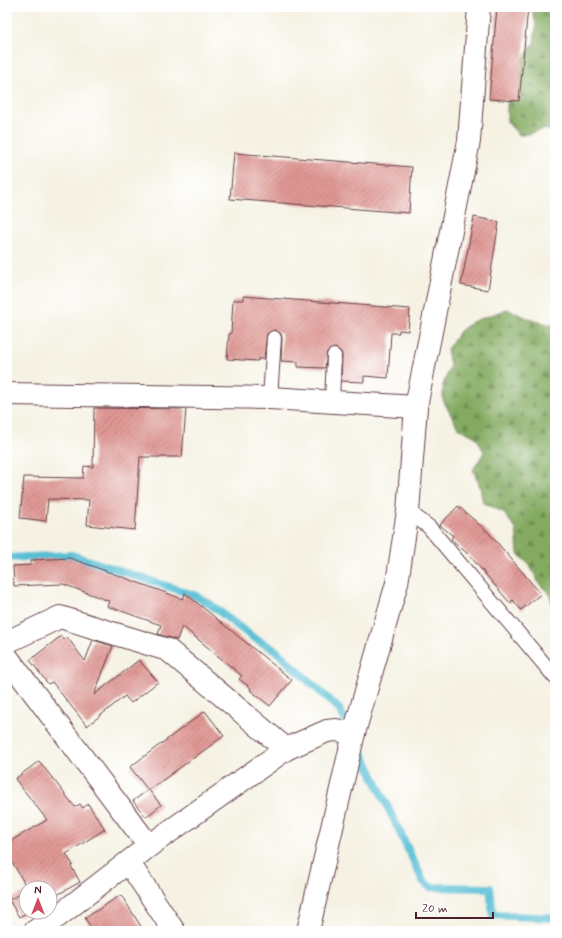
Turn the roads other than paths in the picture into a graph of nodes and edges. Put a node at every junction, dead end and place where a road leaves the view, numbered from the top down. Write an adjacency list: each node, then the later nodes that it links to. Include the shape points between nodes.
1 (479, 7): 7 (street, via 469,141)
2 (274, 338): 5 (lane)
3 (334, 356): 6 (lane)
4 (7, 394): 5 (street)
5 (270, 398): 6 (street)
6 (332, 401): 7 (street)
7 (416, 407): 8 (street)
8 (408, 511): 11 (lane, via 429,527); 12 (street, via 397,583)
9 (7, 642): 13 (street, via 60,617 168,650)
10 (7, 657): 14 (street)
11 (555, 677)
12 (354, 733): 13 (street, via 326,731); 18 (street)
13 (286, 749): 14 (street)
14 (150, 846): 15 (street)
15 (129, 863): 16 (street); 17 (street)
16 (35, 931)
17 (174, 931)
18 (308, 931)

